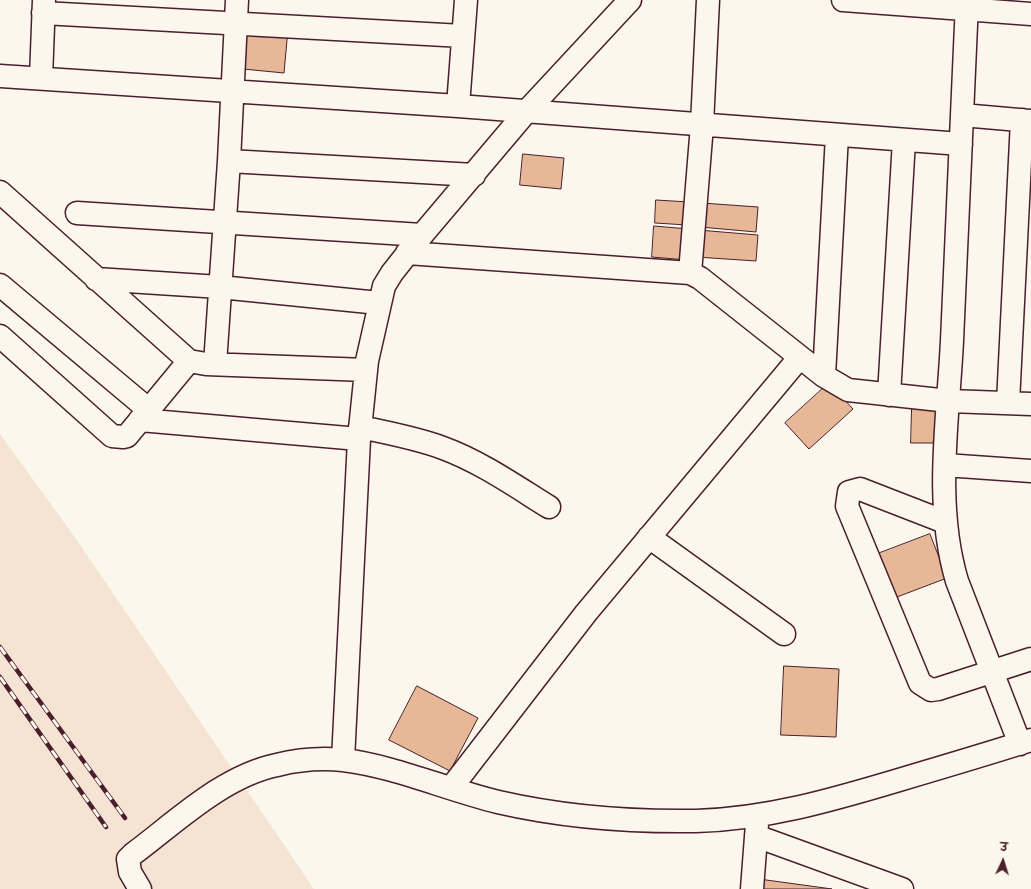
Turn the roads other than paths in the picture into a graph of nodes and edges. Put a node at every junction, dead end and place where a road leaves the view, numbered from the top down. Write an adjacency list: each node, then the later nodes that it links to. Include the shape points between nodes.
1 (237, 0): 9 (street)
2 (466, 0): 10 (street)
3 (630, 0): 15 (street)
4 (708, 0): 18 (street)
5 (843, 0): 6 (street)
6 (967, 5): 8 (street); 16 (street)
7 (44, 6): 9 (street); 12 (street)
8 (1031, 14)
9 (235, 22): 10 (street); 13 (street)
10 (463, 36): 14 (street)
11 (0, 76): 12 (street)
12 (41, 78): 13 (street)
13 (233, 92): 14 (street); 22 (street)
14 (458, 106): 15 (street)
15 (526, 112): 18 (street); 23 (street)
16 (962, 115): 17 (street); 21 (street)
17 (1026, 121): 42 (street)
18 (702, 125): 19 (street); 29 (street)
19 (837, 135): 20 (street); 39 (street)
20 (904, 140): 21 (street); 40 (street)
21 (961, 144): 41 (street)
22 (229, 161): 23 (street); 26 (street)
23 (474, 175): 27 (street)
24 (2, 198): 30 (street)
25 (77, 213): 26 (street)
26 (225, 221): 27 (street); 32 (street)
27 (422, 235): 28 (street)
28 (407, 253): 29 (street); 33 (street, via 388,280)
29 (690, 274): 35 (street, via 700,278)
30 (96, 278): 32 (street); 36 (street)
31 (0, 285): 44 (street)
32 (220, 287): 33 (street); 37 (street)
33 (379, 302): 38 (street)
34 (0, 336): 44 (street, via 112,436 128,436)
35 (800, 357): 39 (street); 50 (street)
36 (189, 361): 37 (street); 44 (street)
37 (215, 364): 38 (street)
38 (366, 370): 45 (street)
39 (824, 376): 40 (street, via 848,390)
40 (889, 395): 41 (street)
41 (949, 401): 42 (street); 46 (street)
42 (1008, 403): 43 (street)
43 (1031, 404)
44 (145, 415): 45 (street)
45 (360, 433): 48 (street, via 398,435 444,448 493,472); 55 (street)
46 (945, 465): 47 (street); 49 (street)
47 (1031, 471)
48 (549, 507)
49 (945, 522): 53 (street, via 950,555 958,581); 53 (street, via 860,489 849,492 847,497 847,506 920,683 930,690 938,689)
50 (649, 537): 51 (street); 56 (street, via 586,613)
51 (784, 634)
52 (1031, 659): 53 (street)
53 (992, 672): 54 (street)
54 (1026, 742): 57 (street, via 818,804)
55 (343, 760): 56 (street); 58 (street, via 276,765 223,786 128,859 130,872)
56 (451, 788): 57 (street, via 497,802 575,816)
57 (757, 826): 59 (street); 60 (street)
58 (140, 889)
59 (752, 889)
60 (902, 889)

